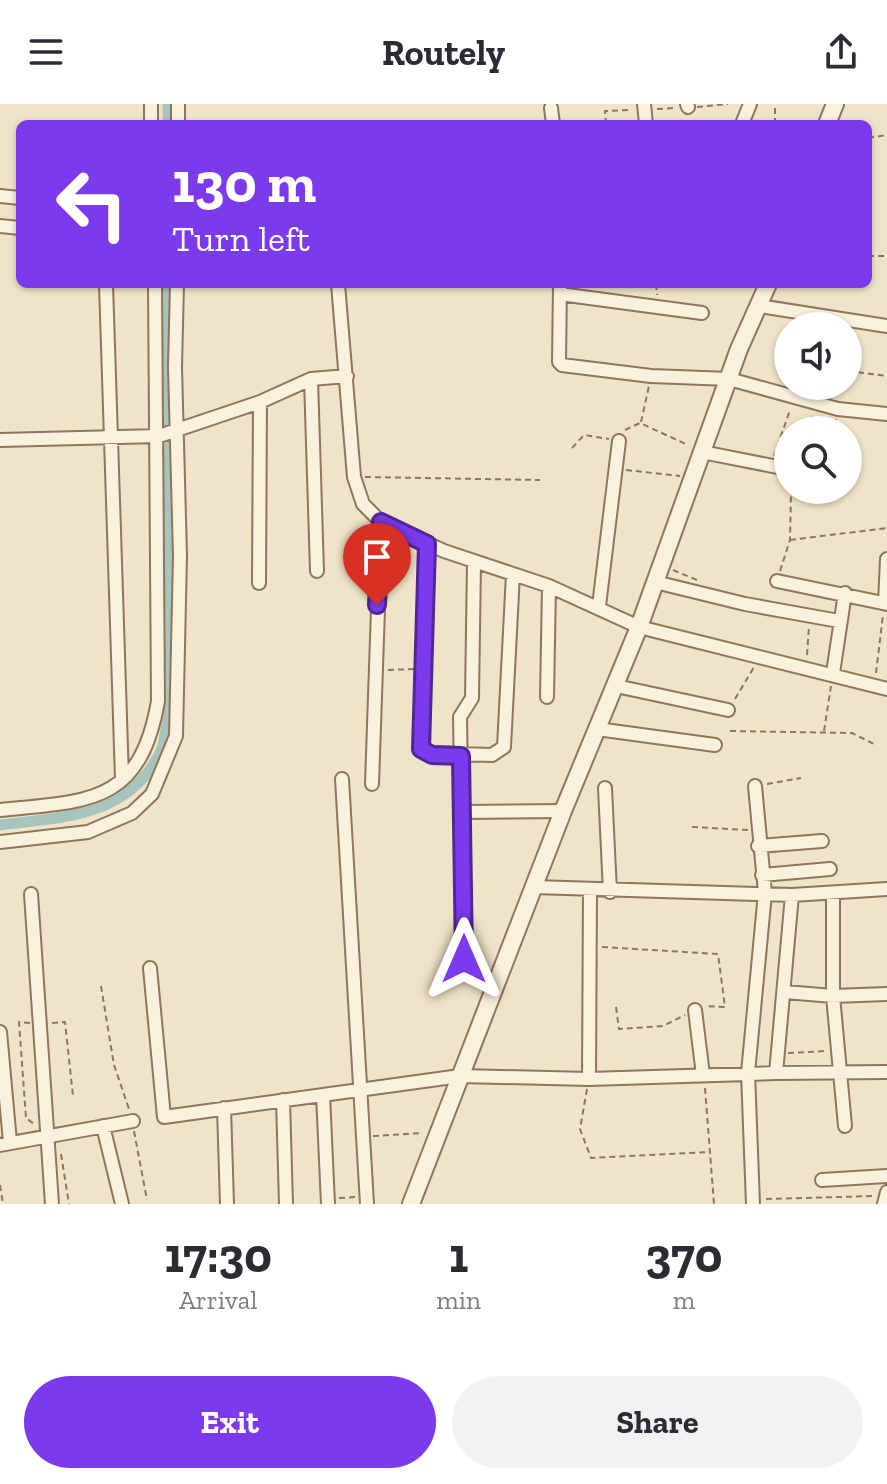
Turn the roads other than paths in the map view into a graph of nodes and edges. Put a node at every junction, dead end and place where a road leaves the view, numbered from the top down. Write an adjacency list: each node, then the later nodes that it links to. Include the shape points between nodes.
1 (551, 108): 2 (street)
2 (552, 120)
3 (106, 288): 19 (street)
4 (155, 288): 18 (street)
5 (177, 288): 17 (street)
6 (338, 288): 12 (street)
7 (766, 288): 9 (street)
8 (560, 289): 10 (street); 14 (street, via 562,365)
9 (759, 306): 11 (street); 14 (street)
10 (702, 313)
11 (887, 326)
12 (347, 376): 13 (street); 24 (street, via 354,477 363,504)
13 (311, 379): 15 (street); 29 (street)
14 (729, 379): 16 (street, via 816,403); 22 (street)
15 (260, 402): 17 (street); 33 (street)
16 (887, 414)
17 (176, 428): 18 (street); 57 (street, via 179,720 165,766 152,794 112,824 88,832)
18 (159, 436): 19 (street); 48 (street, via 158,701 145,753)
19 (110, 439): 20 (street); 48 (street)
20 (0, 440)
21 (619, 441): 37 (street)
22 (702, 452): 23 (street); 32 (street)
23 (774, 466)
24 (381, 522): 25 (street); 50 (street)
25 (427, 544): 27 (street); 47 (street, via 421,752)
26 (887, 559): 28 (street)
27 (474, 562): 30 (street); 47 (street, via 472,698 460,714)
28 (887, 568): 36 (street)
29 (317, 571)
30 (513, 574): 34 (street); 47 (street, via 505,743 492,755)
31 (777, 581): 35 (street)
32 (655, 582): 38 (street); 39 (street)
33 (259, 583)
34 (549, 586): 37 (street); 43 (street)
35 (845, 593): 36 (street); 38 (street)
36 (886, 603)
37 (599, 606): 39 (street)
38 (839, 621): 40 (street)
39 (639, 627): 40 (street); 41 (street)
40 (833, 673): 42 (street)
41 (616, 686): 44 (street); 45 (street)
42 (881, 687)
43 (547, 697)
44 (728, 710)
45 (597, 729): 46 (street); 54 (street)
46 (715, 745)
47 (461, 756): 55 (street)
48 (122, 779): 53 (street, via 86,800)
49 (342, 779): 83 (street)
50 (372, 784)
51 (755, 786): 58 (street)
52 (605, 788): 64 (street)
53 (0, 810)
54 (563, 811): 55 (street); 61 (street)
55 (464, 812): 69 (street)
56 (822, 841): 58 (street)
57 (0, 842)
58 (758, 846): 60 (street)
59 (830, 869): 60 (street)
60 (762, 875): 65 (street)
61 (534, 887): 63 (street); 81 (street)
62 (887, 889): 66 (street)
63 (590, 890): 64 (street); 82 (street)
64 (610, 892): 65 (street)
65 (765, 893): 68 (street); 77 (street)
66 (833, 893): 68 (street); 73 (street)
67 (31, 894): 90 (street)
68 (792, 895): 71 (street)
69 (464, 959)
70 (150, 968): 86 (street, via 163,1116)
71 (785, 992): 73 (street); 78 (street)
72 (887, 994): 73 (street)
73 (833, 996): 79 (street)
74 (695, 1010): 80 (street)
75 (0, 1032): 91 (street)
76 (887, 1072): 79 (street)
77 (748, 1073): 78 (street); 80 (street); 96 (street)
78 (776, 1073): 79 (street)
79 (841, 1073): 89 (street)
80 (703, 1075): 82 (street)
81 (460, 1076): 82 (street); 83 (street); 101 (street)
82 (589, 1079)
83 (361, 1092): 84 (street); 94 (street)
84 (323, 1095): 85 (street); 95 (street)
85 (283, 1100): 86 (street); 100 (street)
86 (224, 1108): 99 (street)
87 (133, 1121): 88 (street)
88 (103, 1126): 90 (street); 98 (street)
89 (845, 1126)
90 (52, 1133): 91 (street); 97 (street)
91 (5, 1144)
92 (887, 1176): 93 (street)
93 (822, 1180)
94 (366, 1200)
95 (327, 1201)
96 (753, 1202)
97 (52, 1204)
98 (122, 1204)
99 (227, 1204)
100 (286, 1204)
101 (411, 1204)

